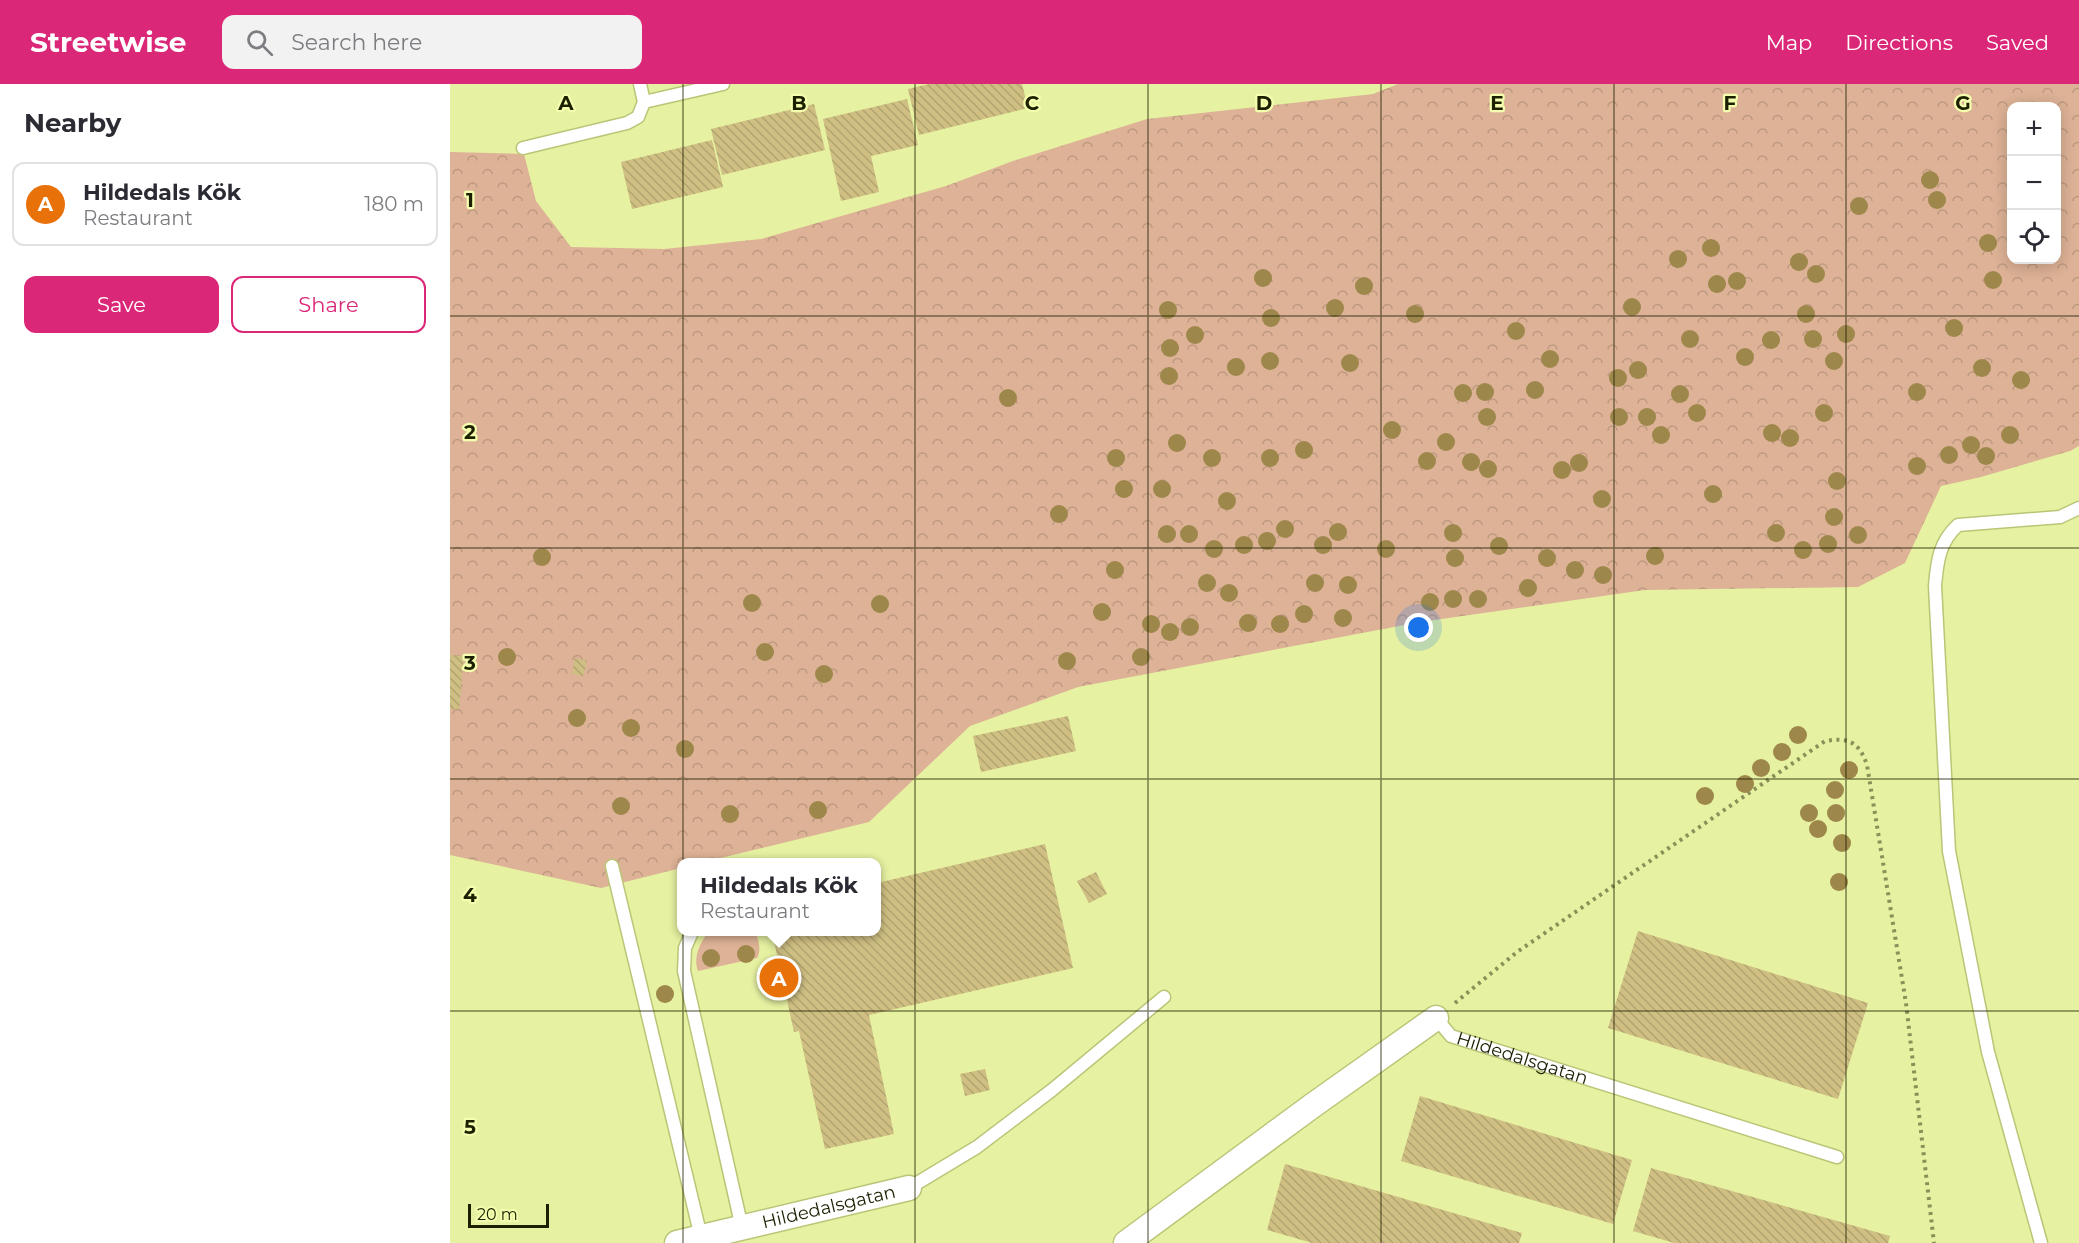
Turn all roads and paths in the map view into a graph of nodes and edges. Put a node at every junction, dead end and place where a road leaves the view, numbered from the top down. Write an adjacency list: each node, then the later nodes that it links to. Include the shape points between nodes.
1 (640, 84): 3 (lane)
2 (723, 84): 3 (lane)
3 (644, 102): 4 (lane, via 638,117 627,123)
4 (524, 148)
5 (2079, 508): 17 (lane, via 2060,517 1958,525 1948,534 1938,555 1935,586 1949,851 1988,1052)
6 (612, 866): 13 (lane)
7 (690, 936): 12 (lane, via 685,948 684,972)
8 (1164, 997): 11 (lane, via 977,1147)
9 (1436, 1018): 10 (lane, Hildedalsgatan, via 1451,1036); 14 (street, Hildedalsgatan); 16 (path, via 1517,952 1825,741 1842,738 1863,753 1867,765 1917,1081)
10 (1837, 1157)
11 (909, 1188): 12 (street, Hildedalsgatan)
12 (742, 1228): 13 (street, Hildedalsgatan)
13 (701, 1237): 15 (street, Hildedalsgatan)
14 (1130, 1242)
15 (677, 1243)
16 (1934, 1243)
17 (2042, 1243)

